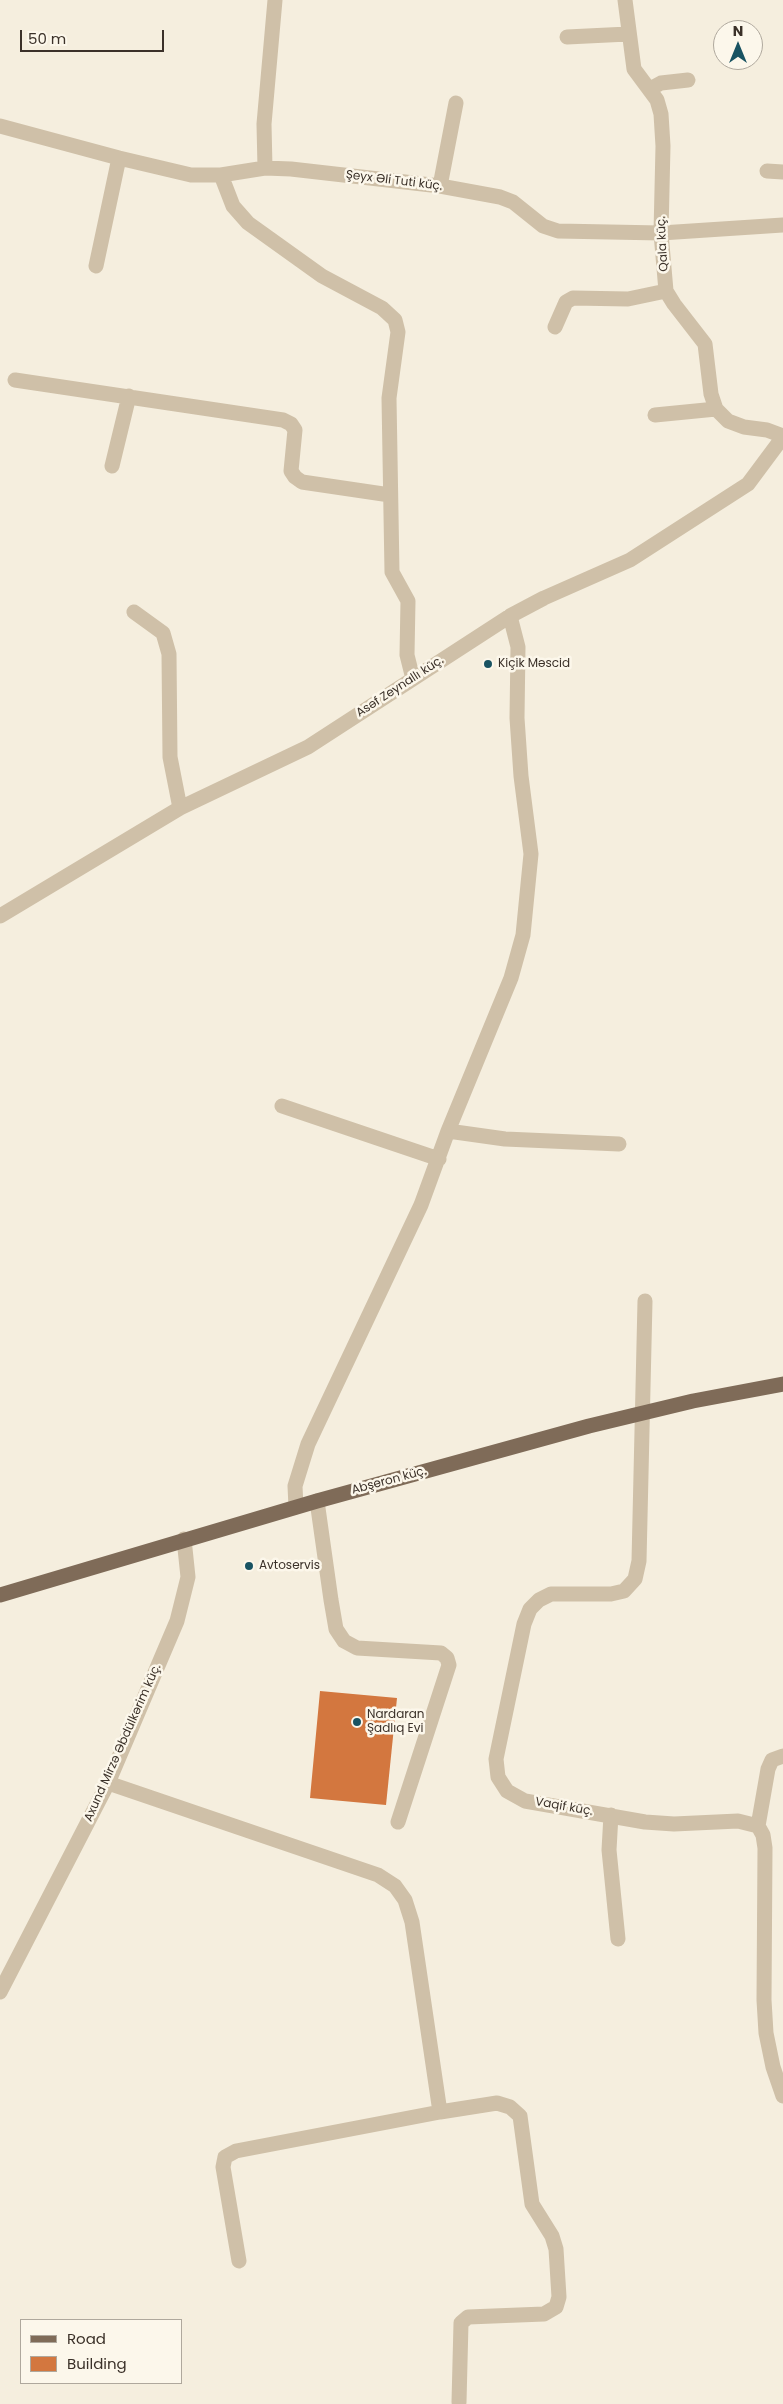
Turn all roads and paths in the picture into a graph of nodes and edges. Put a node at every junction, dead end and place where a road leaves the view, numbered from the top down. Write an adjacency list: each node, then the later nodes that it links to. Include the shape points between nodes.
1 (275, 0): 10 (street, via 264,124)
2 (625, 0): 3 (street, Qala küç.)
3 (628, 34): 4 (street); 6 (street, Qala küç., via 634,70)
4 (567, 37)
5 (688, 80): 6 (street, via 661,83)
6 (650, 89): 16 (street, Qala küç., via 661,114)
7 (456, 103): 14 (street)
8 (0, 126): 9 (street, Şeyx Əli Tuti küç.)
9 (119, 158): 13 (street, Şeyx Əli Tuti küç., via 191,175); 17 (street)
10 (265, 168): 13 (street, Şeyx Əli Tuti küç.); 14 (street, Şeyx Əli Tuti küç.)
11 (767, 171): 12 (street)
12 (783, 172)
13 (221, 176): 26 (street, via 233,206 248,224 322,276 382,308 395,320 398,332 389,398)
14 (440, 186): 16 (street, Şeyx Əli Tuti küç., via 500,197 513,202 543,226 558,231)
15 (783, 225): 16 (street, Şeyx Əli Tuti küç.)
16 (661, 233): 18 (street, Qala küç.)
17 (96, 266)
18 (666, 291): 19 (street, via 628,299 573,298 566,302); 22 (street, Qala küç., via 705,344)
19 (555, 327)
20 (16, 380): 21 (street)
21 (129, 396): 25 (street); 26 (street, via 283,420 295,430 291,471 302,482)
22 (716, 409): 23 (street); 24 (street, via 728,421)
23 (655, 415)
24 (783, 437): 28 (street, Asəf Zeynallı küç., via 748,484 630,560)
25 (112, 466)
26 (390, 495): 29 (street, via 392,572 408,601 407,654)
27 (134, 612): 30 (street, via 163,633 169,654 170,757)
28 (510, 616): 29 (street, Asəf Zeynallı küç.); 33 (street, via 518,647 520,766 531,854 523,935 511,978)
29 (413, 678): 30 (street, Asəf Zeynallı küç., via 308,747)
30 (180, 808): 31 (street, Asəf Zeynallı küç.)
31 (0, 916)
32 (282, 1106): 35 (street)
33 (448, 1131): 34 (street, via 505,1139); 35 (street)
34 (619, 1144)
35 (439, 1159): 40 (street, via 422,1205 308,1444 295,1486)
36 (645, 1301): 38 (street, Vaqif küç.)
37 (783, 1384): 38 (main road, Abşeron küç.)
38 (644, 1413): 39 (main road, Abşeron küç.); 45 (street, Vaqif küç., via 639,1561 635,1579 624,1591 611,1594 551,1594 530,1609 524,1624 496,1759 498,1777 507,1791 525,1801)
39 (317, 1501): 40 (main road, Abşeron küç.); 46 (street, via 336,1629 344,1642 357,1648 441,1653 449,1665)
40 (296, 1507): 41 (main road, Abşeron küç.)
41 (184, 1539): 42 (main road, Abşeron küç.); 44 (street, Axund Mirzə Əbdülkərim küç., via 188,1578 177,1621)
42 (0, 1595)
43 (783, 1756): 47 (street, via 772,1760 768,1769)
44 (108, 1783): 49 (street, Axund Mirzə Əbdülkərim küç.); 51 (street, via 378,1875 395,1886 405,1900 412,1922)
45 (612, 1815): 47 (street, Vaqif küç., via 645,1822 738,1822); 48 (street, via 609,1850)
46 (398, 1822)
47 (758, 1826): 50 (street, via 765,1848 766,2033)
48 (618, 1939)
49 (0, 1992)
50 (783, 2096)
51 (440, 2112): 52 (street, via 236,2151 225,2157 223,2167); 53 (street, via 497,2103 510,2107 520,2116 532,2204 552,2236 556,2249 560,2297 556,2307 544,2314 468,2317 460,2323)
52 (239, 2261)
53 (459, 2402)

